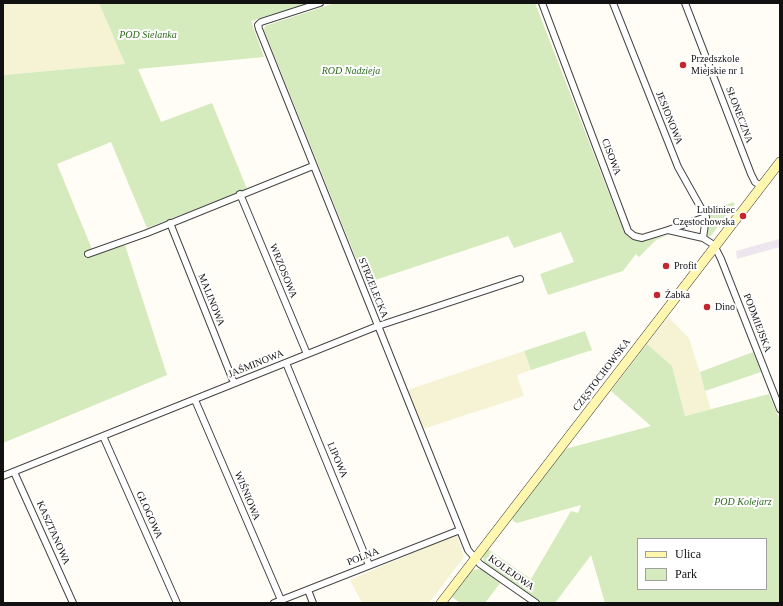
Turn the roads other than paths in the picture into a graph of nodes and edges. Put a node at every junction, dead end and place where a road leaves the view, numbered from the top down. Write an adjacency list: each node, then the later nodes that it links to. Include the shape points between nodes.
1 (320, 3): 6 (street, STRZELECKA, via 260,24 259,29)
2 (542, 3): 11 (street, CISOWA, via 628,231 642,238)
3 (613, 3): 9 (street, JESIONOWA, via 678,167)
4 (685, 3): 7 (street, SŁONECZNA, via 751,174 755,182)
5 (780, 162): 7 (main road, CZĘSTOCHOWSKA)
6 (313, 166): 8 (street); 16 (street, STRZELECKA)
7 (761, 186): 13 (main road, CZĘSTOCHOWSKA)
8 (240, 194): 10 (street); 17 (street, WRZOSOWA)
9 (706, 217): 11 (street); 12 (street)
10 (170, 223): 14 (street); 19 (street, MALINOWA)
11 (668, 230): 12 (street, CISOWA)
12 (703, 238): 13 (street, CISOWA)
13 (714, 245): 21 (street, PODMIEJSKA); 26 (main road, CZĘSTOCHOWSKA)
14 (88, 254)
15 (520, 279): 16 (street, JAŚMINOWA)
16 (378, 326): 17 (street, JAŚMINOWA); 25 (street, STRZELECKA)
17 (306, 354): 18 (street, JAŚMINOWA)
18 (286, 363): 19 (street, JAŚMINOWA); 27 (street, LIPOWA)
19 (234, 383): 20 (street, JAŚMINOWA)
20 (195, 400): 22 (street, JAŚMINOWA); 29 (street, WIŚNIOWA)
21 (780, 409)
22 (103, 436): 23 (street, JAŚMINOWA); 31 (street, GŁOGOWA)
23 (14, 472): 24 (street, JAŚMINOWA); 30 (street, KASZTANOWA)
24 (3, 476)
25 (460, 530): 26 (street, STRZELECKA, via 468,550); 27 (street, POLNA)
26 (475, 559): 34 (main road, CZĘSTOCHOWSKA); 35 (street, KOLEJOWA)
27 (369, 565): 28 (street, POLNA)
28 (308, 590): 29 (street, POLNA); 33 (street)
29 (281, 600): 32 (street, POLNA)
30 (73, 603)
31 (177, 603)
32 (274, 603)
33 (313, 603)
34 (441, 603)
35 (536, 603)

